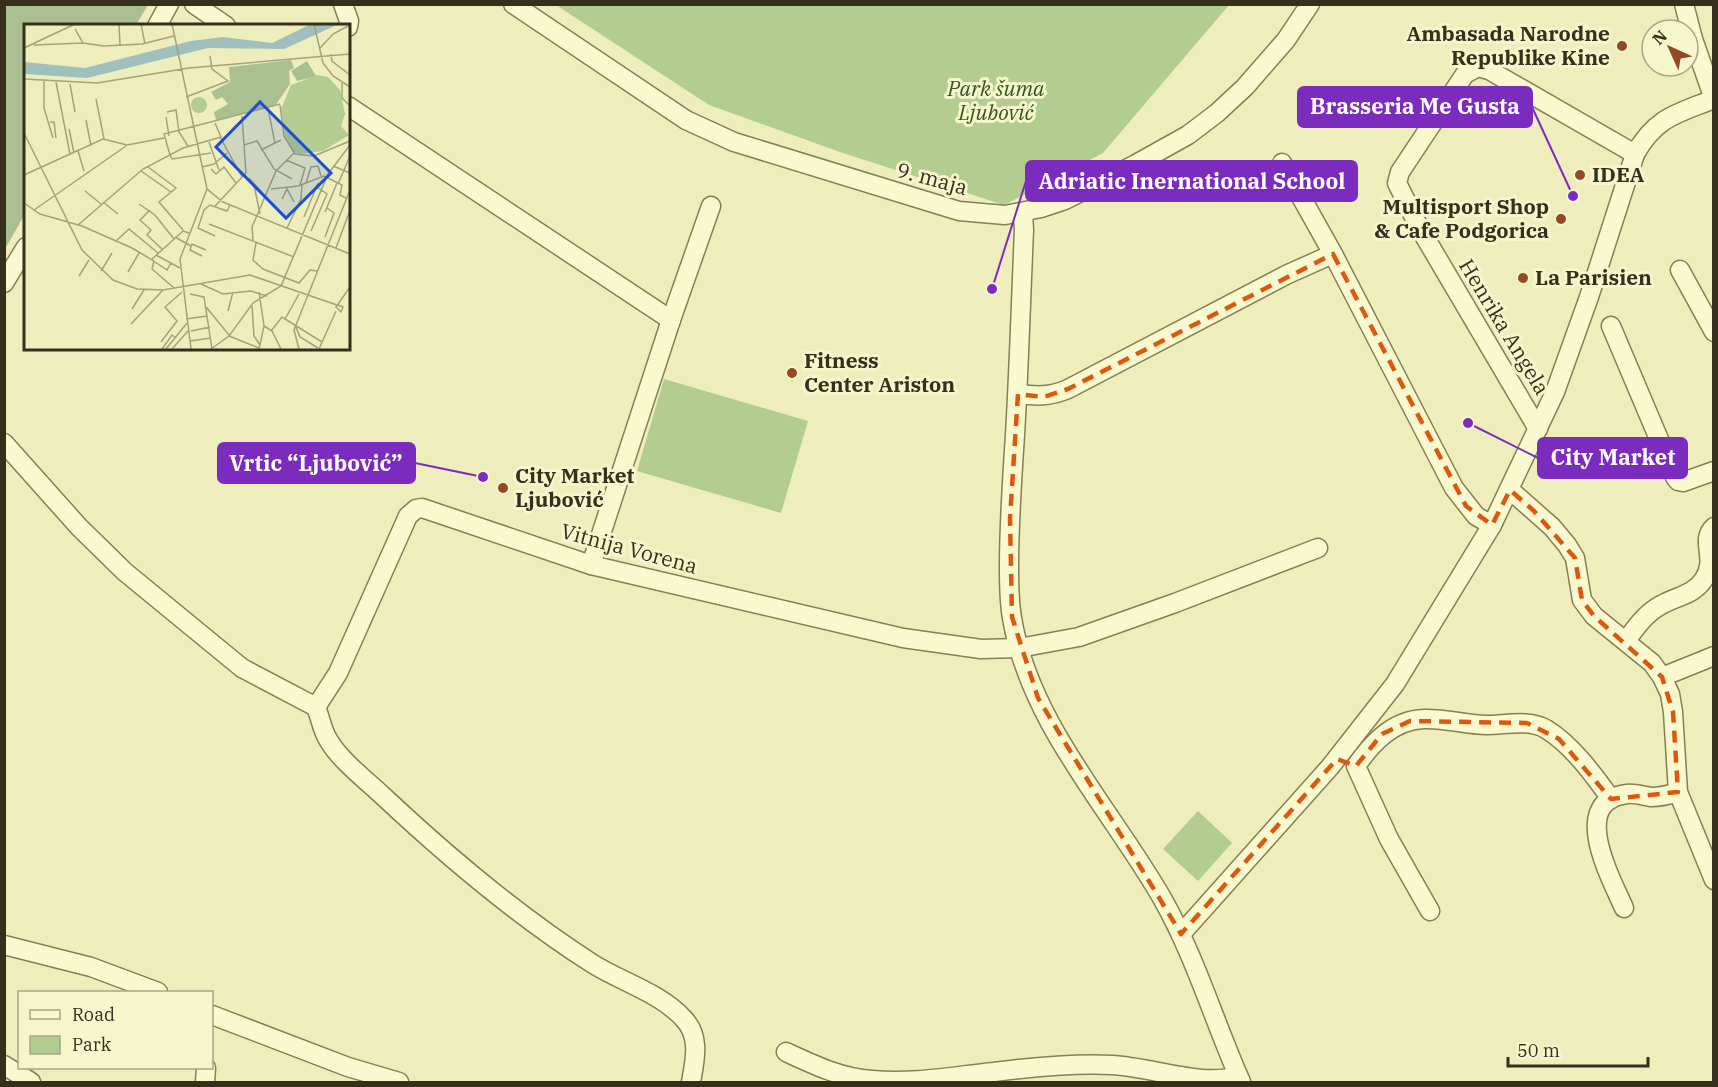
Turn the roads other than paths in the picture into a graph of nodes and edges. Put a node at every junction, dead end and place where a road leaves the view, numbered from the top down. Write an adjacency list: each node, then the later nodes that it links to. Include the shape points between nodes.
1 (169, 4): 7 (street)
2 (194, 4): 8 (street)
3 (343, 4): 9 (street)
4 (513, 4): 15 (street, 9. maja, via 686,120 734,142 959,211)
5 (1310, 4): 15 (street, 9. maja, via 1262,69 1199,127 1088,190)
6 (1684, 4): 10 (street)
7 (158, 24)
8 (223, 24)
9 (348, 24)
10 (1713, 99): 12 (street, via 1662,121 1646,135)
11 (350, 107): 20 (street)
12 (1635, 154): 24 (street, via 1589,297); 24 (street, Henrika Angela, via 1478,67 1465,74 1400,172 1397,183 1414,218)
13 (1282, 163): 17 (street)
14 (711, 206): 20 (street)
15 (1023, 213): 23 (street)
16 (24, 250): 19 (street)
17 (1333, 254): 23 (street, via 1068,389 1044,397); 28 (street, via 1454,488 1476,516)
18 (1680, 270): 22 (street)
19 (4, 283)
20 (671, 320): 31 (street)
21 (1611, 326): 26 (street, via 1675,477 1683,482)
22 (1713, 332)
23 (1018, 394): 33 (street, via 1009,569 1012,617)
24 (1538, 429): 27 (street)
25 (4, 443): 36 (street, via 125,572 242,668)
26 (1713, 471)
27 (1510, 490): 28 (street); 32 (street, via 1567,545 1575,558 1582,600 1594,616)
28 (1492, 525): 37 (street, via 1395,684)
29 (1713, 527): 32 (street, via 1707,540 1711,565 1697,589 1648,614)
30 (1318, 548): 33 (street, Vitnija Vorena, via 1079,637)
31 (591, 565): 33 (street, Vitnija Vorena, via 903,638 981,649); 36 (street, Vitnija Vorena, via 430,509 416,509 408,516 338,673)
32 (1626, 641): 35 (street)
33 (1019, 648): 44 (street, via 1058,737 1161,896)
34 (1713, 656): 35 (street)
35 (1662, 677): 39 (street, via 1673,712)
36 (316, 707): 55 (street, via 329,743 432,842 561,943 684,1018 696,1041)
37 (1337, 759): 38 (street); 44 (street)
38 (1356, 766): 40 (street, via 1382,734 1410,721 1527,723 1544,728 1559,739); 43 (street, via 1389,838)
39 (1678, 792): 40 (street, via 1651,797 1628,794); 41 (street)
40 (1611, 799): 42 (street, via 1595,827)
41 (1713, 880)
42 (1624, 908)
43 (1430, 911)
44 (1181, 934): 51 (street)
45 (4, 945): 46 (street, via 91,967)
46 (153, 991)
47 (213, 1021): 54 (street)
48 (786, 1052): 52 (street, via 851,1077)
49 (4, 1065): 53 (street)
50 (997, 1077): 51 (street, via 1094,1065 1204,1080); 52 (street)
51 (1239, 1079)
52 (916, 1082)
53 (31, 1083)
54 (399, 1083)
55 (691, 1083)

